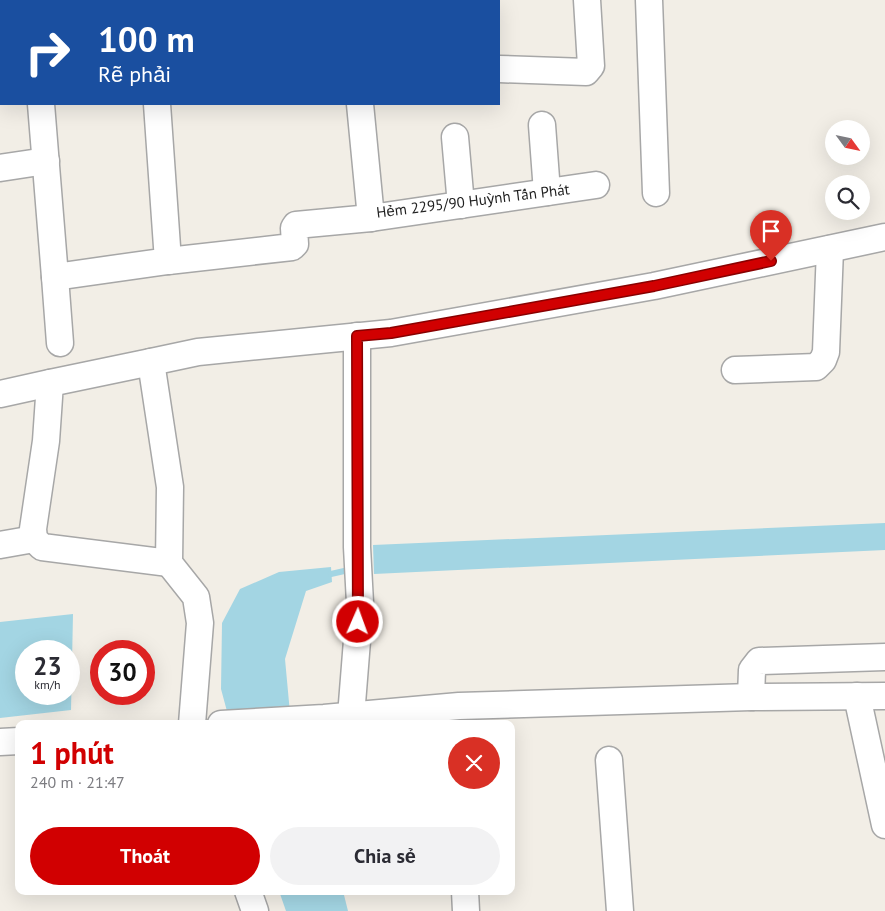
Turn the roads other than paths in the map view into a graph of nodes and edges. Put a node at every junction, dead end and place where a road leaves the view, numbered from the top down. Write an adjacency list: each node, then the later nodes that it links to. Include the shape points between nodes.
1 (587, 0): 3 (street, via 591,66 586,72)
2 (649, 0): 13 (street)
3 (500, 69)
4 (41, 105): 9 (street)
5 (157, 105): 18 (street)
6 (360, 105): 15 (street, Hẻm 2295/90 Huỳnh Tấn Phát)
7 (542, 125): 12 (street)
8 (455, 136): 14 (street)
9 (46, 161): 10 (street); 19 (street)
10 (0, 168)
11 (596, 185): 12 (street, Hẻm 2295/90 Huỳnh Tấn Phát)
12 (546, 192): 14 (street, Hẻm 2295/90 Huỳnh Tấn Phát)
13 (656, 193)
14 (461, 205): 15 (street, Hẻm 2295/90 Huỳnh Tấn Phát)
15 (371, 218): 18 (street, via 296,225 292,247)
16 (885, 237): 17 (street)
17 (830, 249): 20 (street, via 654,286 391,333); 23 (street, via 823,360 816,367)
18 (168, 261): 19 (street)
19 (55, 277): 21 (street)
20 (357, 336): 22 (street, via 198,352); 34 (street, via 360,603)
21 (60, 343)
22 (151, 362): 24 (street); 28 (street, via 170,486)
23 (735, 370)
24 (50, 383): 25 (street); 26 (street)
25 (0, 394)
26 (34, 539): 27 (street); 28 (street, via 42,547)
27 (0, 545)
28 (169, 563): 35 (street, via 196,597 200,623)
29 (885, 657): 32 (street, via 759,661 752,670)
30 (857, 696): 31 (street); 32 (street); 40 (street)
31 (885, 696)
32 (751, 697): 33 (street)
33 (459, 715): 34 (street)
34 (351, 716): 36 (street)
35 (192, 720)
36 (285, 720)
37 (15, 741): 38 (street)
38 (0, 742)
39 (609, 760): 45 (street)
40 (885, 825)
41 (249, 895): 43 (street)
42 (465, 895): 44 (street)
43 (255, 911)
44 (466, 911)
45 (620, 911)

